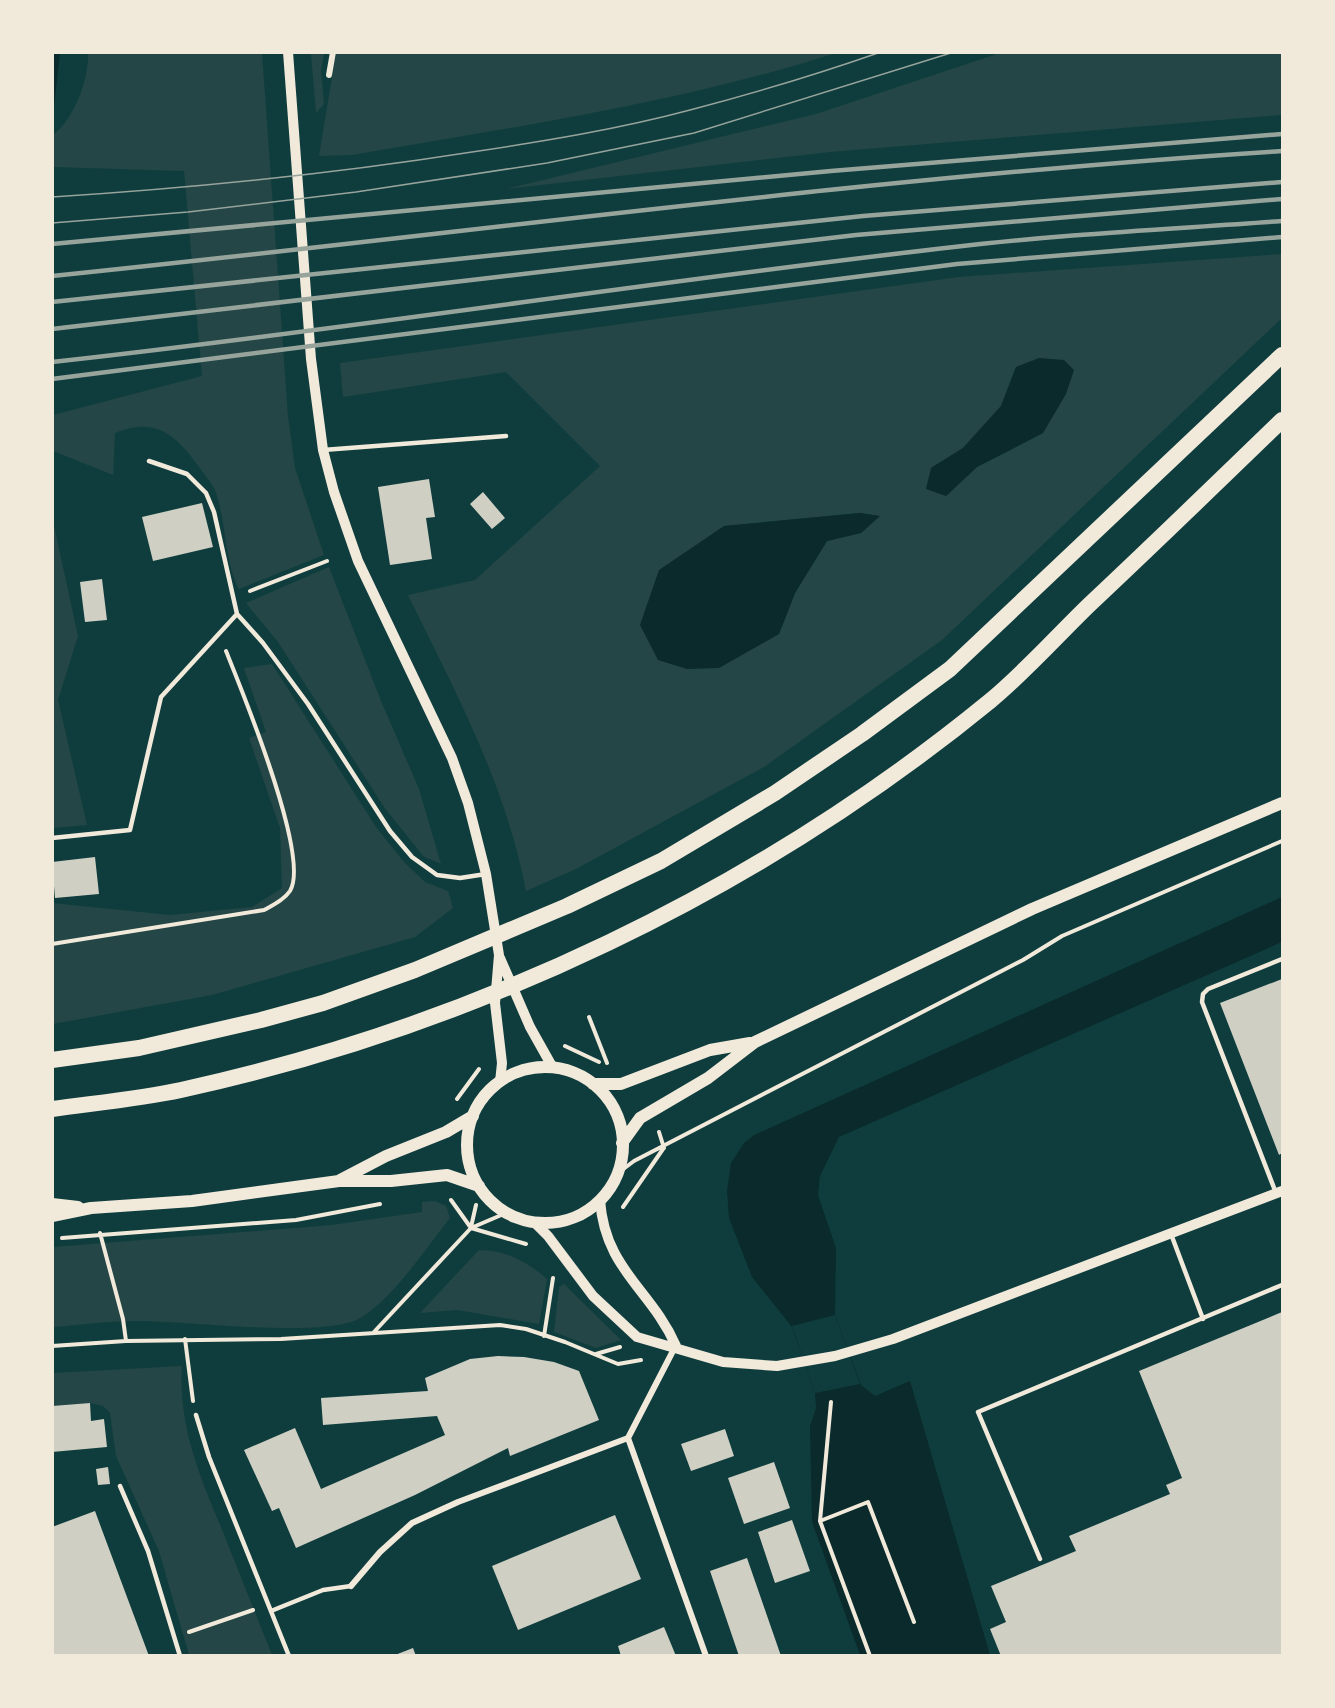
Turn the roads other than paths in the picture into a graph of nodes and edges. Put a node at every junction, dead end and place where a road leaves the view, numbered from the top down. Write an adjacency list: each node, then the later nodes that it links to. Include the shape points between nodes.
1 (288, 52): 7 (street, via 313,380)
2 (333, 52): 3 (street)
3 (329, 75)
4 (1282, 355): 16 (highway, via 950,669 775,793 661,861 567,906 415,970 323,1003 139,1048)
5 (1282, 420): 20 (highway, via 991,699 906,764 794,841 685,904 580,957 425,1020 342,1048 177,1090)
6 (506, 436): 7 (lane)
7 (323, 450): 12 (street, via 358,561 452,758)
8 (149, 461): 9 (lane, via 187,474 206,493 214,512)
9 (237, 614): 11 (lane, via 161,697 130,830); 12 (lane, via 308,704 369,800 412,857 427,869 449,878)
10 (1282, 803): 15 (main road, via 1032,909)
11 (52, 837)
12 (486, 874): 13 (street)
13 (499, 955): 17 (street, via 530,1027); 18 (street, via 495,1003 502,1063)
14 (1282, 959): 25 (lane, via 1216,985 1203,994 1202,1002)
15 (754, 1042): 19 (main road, via 710,1050 621,1084); 22 (main road, via 708,1078 640,1118)
16 (52, 1060)
17 (553, 1068): 18 (main road, via 525,1070); 19 (main road, via 574,1073)
18 (500, 1082): 21 (main road)
19 (593, 1084): 22 (main road, via 614,1110)
20 (52, 1109)
21 (473, 1116): 23 (main road); 24 (main road, via 469,1161)
22 (622, 1143): 26 (main road, via 618,1173)
23 (339, 1181): 24 (main road, via 447,1176); 28 (main road, via 192,1201)
24 (479, 1186): 30 (main road, via 506,1213)
25 (1279, 1193): 31 (street)
26 (600, 1200): 30 (main road, via 570,1219); 34 (street, via 609,1245 628,1278 658,1310)
27 (52, 1204): 28 (main road)
28 (92, 1208): 29 (main road)
29 (52, 1215)
30 (534, 1223): 34 (street, via 593,1296 637,1337)
31 (1171, 1234): 33 (lane); 34 (street, via 849,1353 777,1366 723,1362)
32 (1282, 1285): 33 (lane)
33 (1203, 1319): 38 (lane, via 978,1412)
34 (676, 1346): 36 (street)
35 (196, 1414): 40 (lane, via 209,1457)
36 (628, 1438): 39 (street, via 412,1523); 43 (street)
37 (120, 1486): 41 (lane, via 148,1551)
38 (1040, 1559)
39 (351, 1586): 40 (lane, via 323,1590)
40 (271, 1611): 42 (lane)
41 (180, 1656)
42 (289, 1656)
43 (706, 1656)

